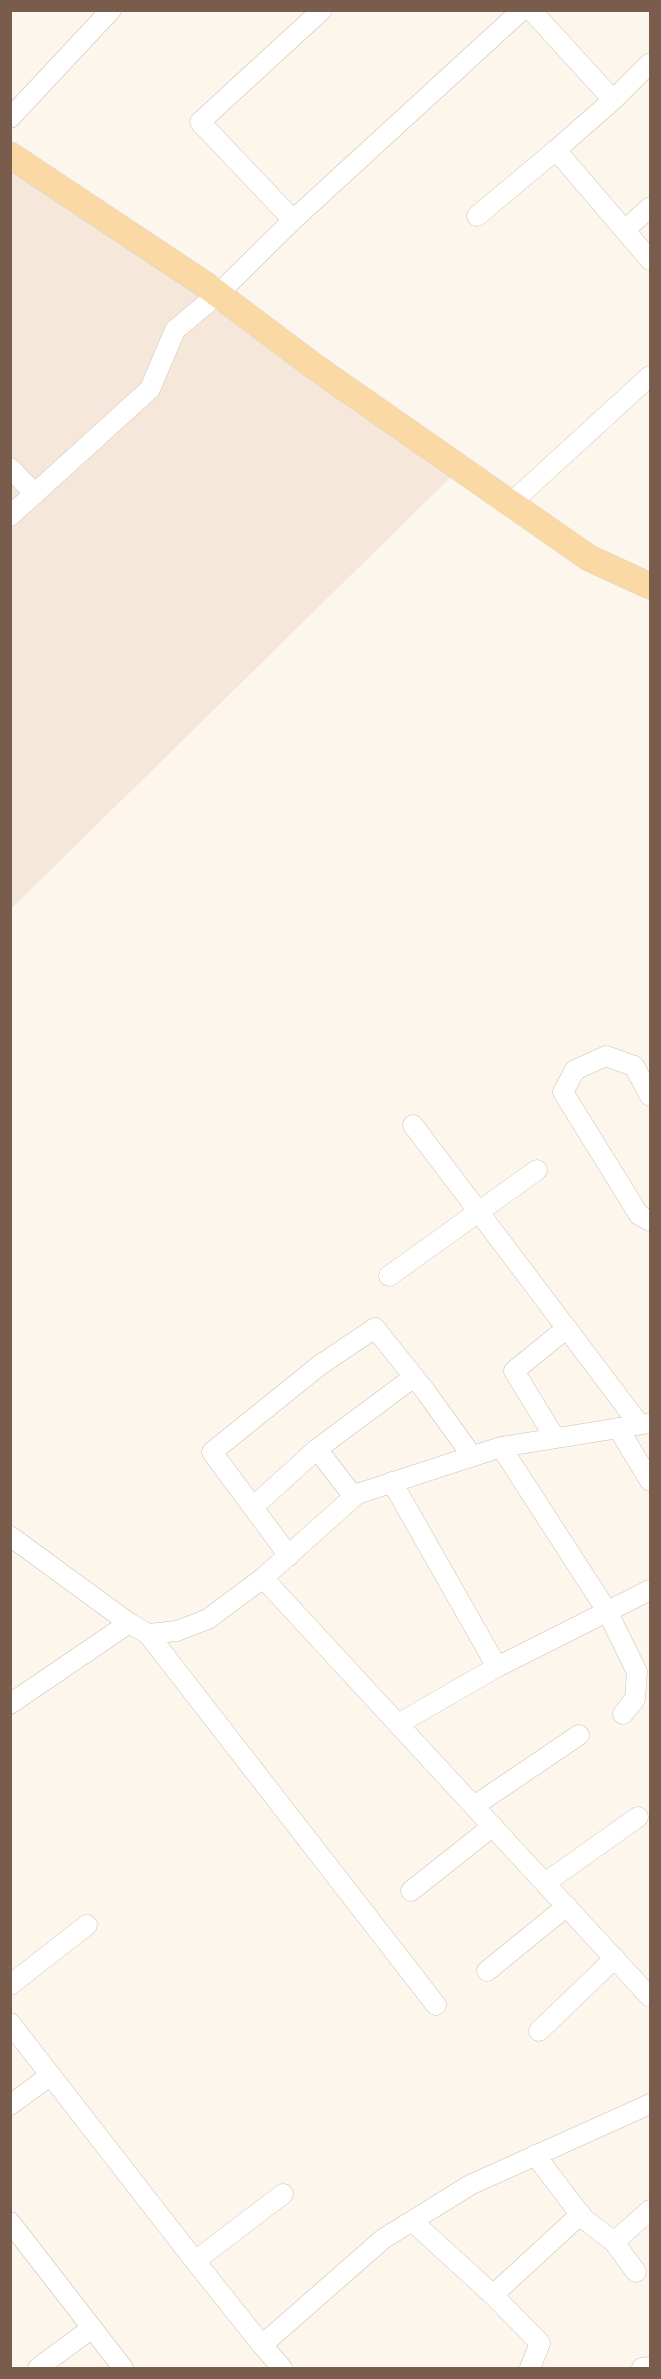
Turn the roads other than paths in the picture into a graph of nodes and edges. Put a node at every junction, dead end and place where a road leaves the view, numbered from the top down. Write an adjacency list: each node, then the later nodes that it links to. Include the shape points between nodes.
1 (111, 10): 7 (street)
2 (322, 10): 12 (street, via 200,122)
3 (522, 10): 12 (street)
4 (531, 10): 6 (street)
5 (651, 63): 6 (street)
6 (613, 100): 8 (street)
7 (10, 118)
8 (556, 150): 11 (street); 13 (street)
9 (10, 155): 15 (main road)
10 (651, 207): 13 (street)
11 (477, 216)
12 (293, 220): 15 (street)
13 (625, 230): 14 (street)
14 (651, 260)
15 (218, 294): 18 (street, via 175,330 150,389); 19 (main road, via 315,367)
16 (651, 376): 19 (street)
17 (10, 468): 18 (street)
18 (35, 494): 20 (street)
19 (512, 502): 21 (main road, via 590,558)
20 (10, 516)
21 (651, 586)
22 (651, 1096): 26 (street, via 634,1066 606,1056 575,1070 563,1092 639,1215)
23 (413, 1125): 25 (street)
24 (537, 1170): 25 (street)
25 (479, 1211): 27 (street); 28 (street)
26 (651, 1221)
27 (389, 1276)
28 (567, 1328): 30 (street); 32 (street, via 514,1371)
29 (414, 1377): 34 (street); 35 (street); 39 (street, via 375,1328 320,1365 221,1444 212,1452)
30 (645, 1424): 31 (street)
31 (618, 1428): 32 (street); 36 (street)
32 (555, 1438): 33 (street)
33 (501, 1447): 35 (street); 44 (street)
34 (317, 1449): 38 (street); 39 (street)
35 (472, 1456): 37 (street)
36 (651, 1481)
37 (393, 1482): 38 (street); 47 (street)
38 (354, 1497): 41 (street)
39 (253, 1507): 41 (street)
40 (10, 1536): 45 (street)
41 (289, 1556): 42 (street)
42 (263, 1578): 46 (street, via 208,1619 177,1631); 50 (street)
43 (651, 1590): 44 (street)
44 (607, 1611): 47 (street); 49 (street, via 637,1672 635,1699)
45 (129, 1623): 46 (street); 48 (street)
46 (148, 1634): 63 (street)
47 (497, 1667): 50 (street)
48 (10, 1704)
49 (623, 1714)
50 (398, 1724): 52 (street)
51 (579, 1735): 52 (street)
52 (474, 1806): 54 (street)
53 (638, 1817): 55 (street)
54 (493, 1826): 55 (street); 56 (street)
55 (545, 1883): 57 (street)
56 (411, 1891)
57 (567, 1906): 59 (street); 60 (street)
58 (87, 1925): 61 (street)
59 (615, 1958): 62 (street); 65 (street)
60 (487, 1971)
61 (10, 1985)
62 (651, 1997)
63 (436, 2005)
64 (10, 2023): 66 (street)
65 (539, 2031)
66 (51, 2075): 68 (street); 76 (street)
67 (651, 2104): 69 (street)
68 (10, 2105)
69 (535, 2155): 72 (street); 73 (street, via 470,2185)
70 (283, 2194): 76 (street)
71 (651, 2210): 75 (street)
72 (581, 2214): 75 (street); 78 (street)
73 (412, 2221): 78 (street); 80 (street, via 383,2239)
74 (10, 2222): 79 (street)
75 (614, 2242): 77 (street)
76 (195, 2261): 80 (street)
77 (636, 2272)
78 (493, 2295): 85 (street, via 540,2343)
79 (92, 2328): 82 (street); 83 (street)
80 (262, 2345): 84 (street)
81 (651, 2367): 86 (street)
82 (38, 2368)
83 (123, 2368)
84 (282, 2368)
85 (530, 2368)
86 (642, 2368)

